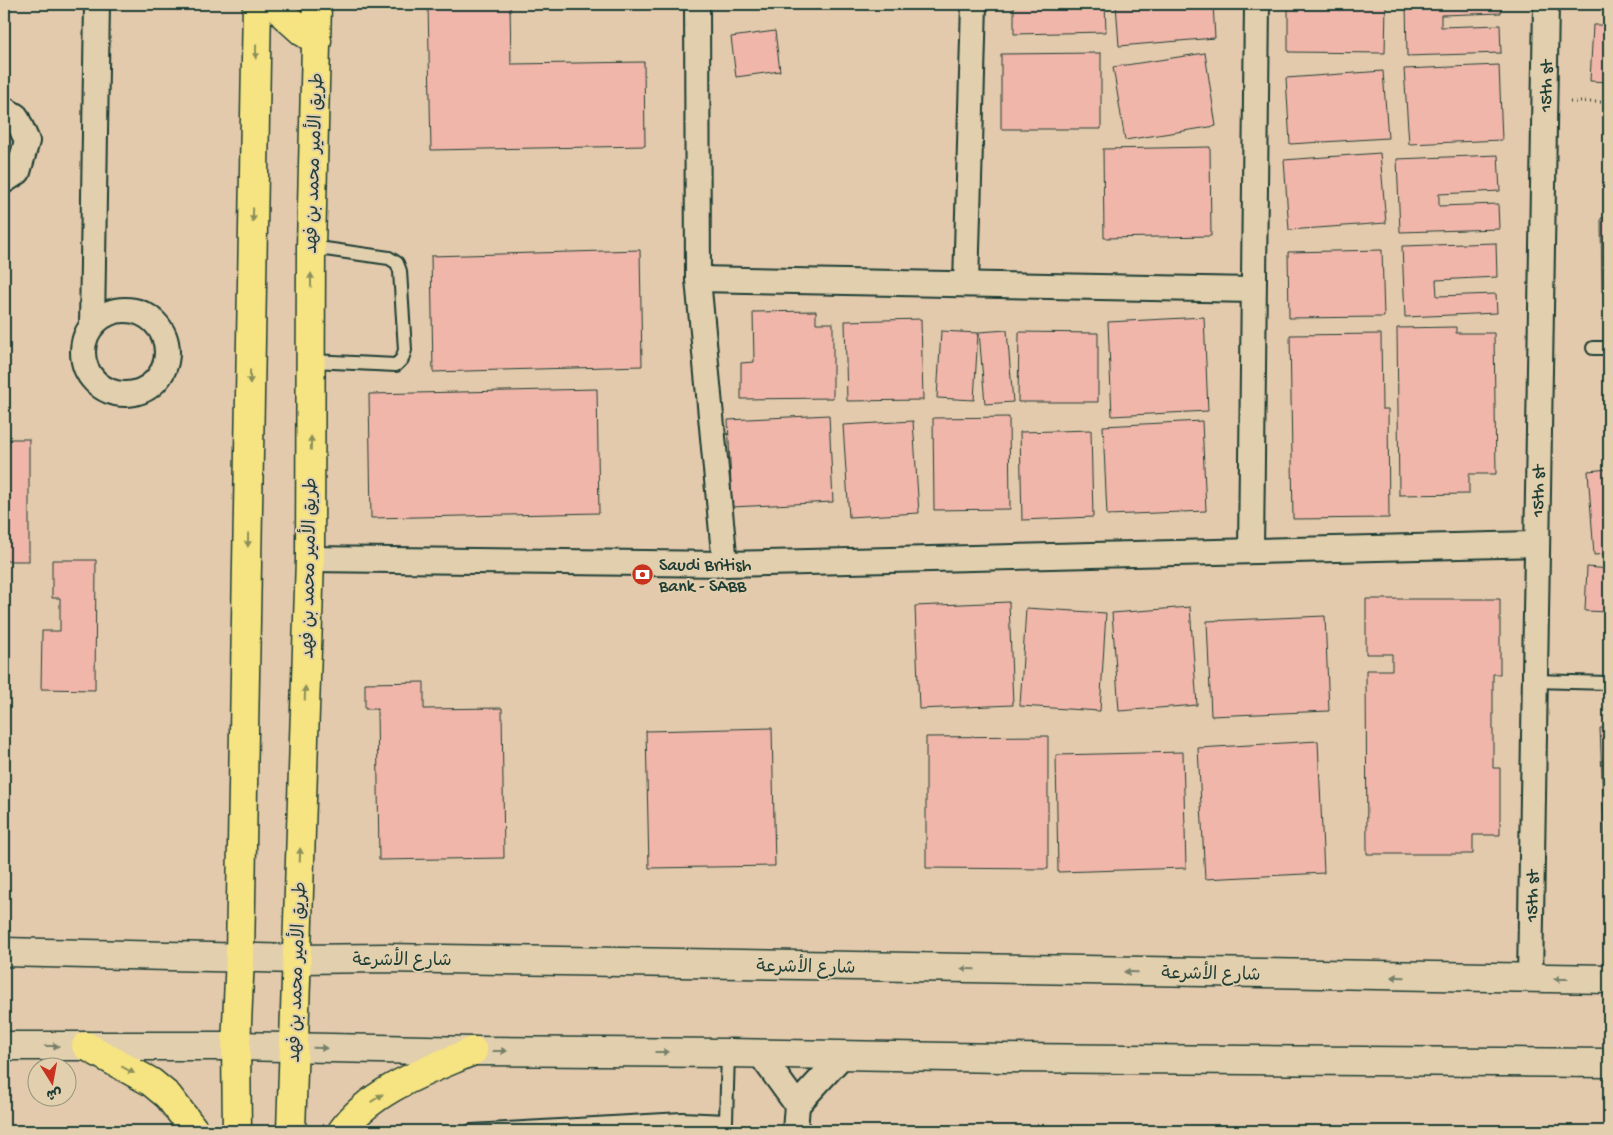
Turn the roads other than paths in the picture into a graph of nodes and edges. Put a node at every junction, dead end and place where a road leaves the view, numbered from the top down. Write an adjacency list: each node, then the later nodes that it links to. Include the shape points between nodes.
1 (98, 4): 16 (street)
2 (257, 4): 27 (highway, one-way to 27)
3 (279, 4): 9 (highway, via 284,15)
4 (317, 4): 9 (highway, طريق الأمير محمد بن فهد)
5 (697, 4): 13 (street)
6 (974, 4): 14 (street)
7 (1257, 4): 15 (street)
8 (1546, 4): 20 (street, 15th st)
9 (317, 41): 12 (highway, طريق الأمير محمد بن فهد)
10 (4, 109): 11 (street, via 16,116 27,141 18,172)
11 (4, 181)
12 (311, 247): 19 (highway, طريق الأمير محمد بن فهد, one-way to 12); 19 (lane, via 389,258 397,263 405,350 402,360 396,365)
13 (698, 278): 14 (street); 23 (street)
14 (966, 284): 15 (street)
15 (1253, 290): 21 (street)
16 (92, 326)
17 (1593, 348): 18 (lane)
18 (1609, 348)
19 (312, 360): 22 (highway, طريق الأمير محمد بن فهد, one-way to 19)
20 (1536, 544): 21 (street); 24 (street, 15th st)
21 (1250, 551): 23 (street)
22 (310, 559): 23 (street); 28 (highway, طريق الأمير محمد بن فهد, one-way to 22)
23 (725, 564)
24 (1534, 681): 25 (lane); 29 (street, 15th st)
25 (1609, 683)
26 (4, 952): 27 (street, شارع الأشرعة)
27 (240, 956): 28 (street, شارع الأشرعة); 33 (highway)
28 (296, 959): 29 (street, شارع الأشرعة, one-way to 28); 34 (highway, طريق الأمير محمد بن فهد)
29 (1530, 979): 30 (street, شارع الأشرعة, one-way to 29)
30 (1609, 979)
31 (4, 1046): 32 (street, one-way to 32)
32 (86, 1046): 33 (street); 43 (highway, one-way to 43, via 151,1082 168,1096)
33 (236, 1046): 34 (street); 44 (highway)
34 (293, 1047): 35 (street, one-way to 35); 45 (highway, طريق الأمير محمد بن فهد)
35 (473, 1051): 36 (street, one-way to 36); 46 (highway, one-way to 35, via 365,1106 403,1082)
36 (728, 1053): 37 (street); 41 (lane)
37 (760, 1054): 38 (street); 40 (street)
38 (842, 1056): 39 (street); 40 (street)
39 (1609, 1063)
40 (797, 1105): 48 (street)
41 (725, 1126): 42 (lane, via 682,1119)
42 (559, 1129): 47 (lane)
43 (194, 1131)
44 (236, 1131)
45 (291, 1131)
46 (342, 1131)
47 (471, 1131)
48 (795, 1131)

